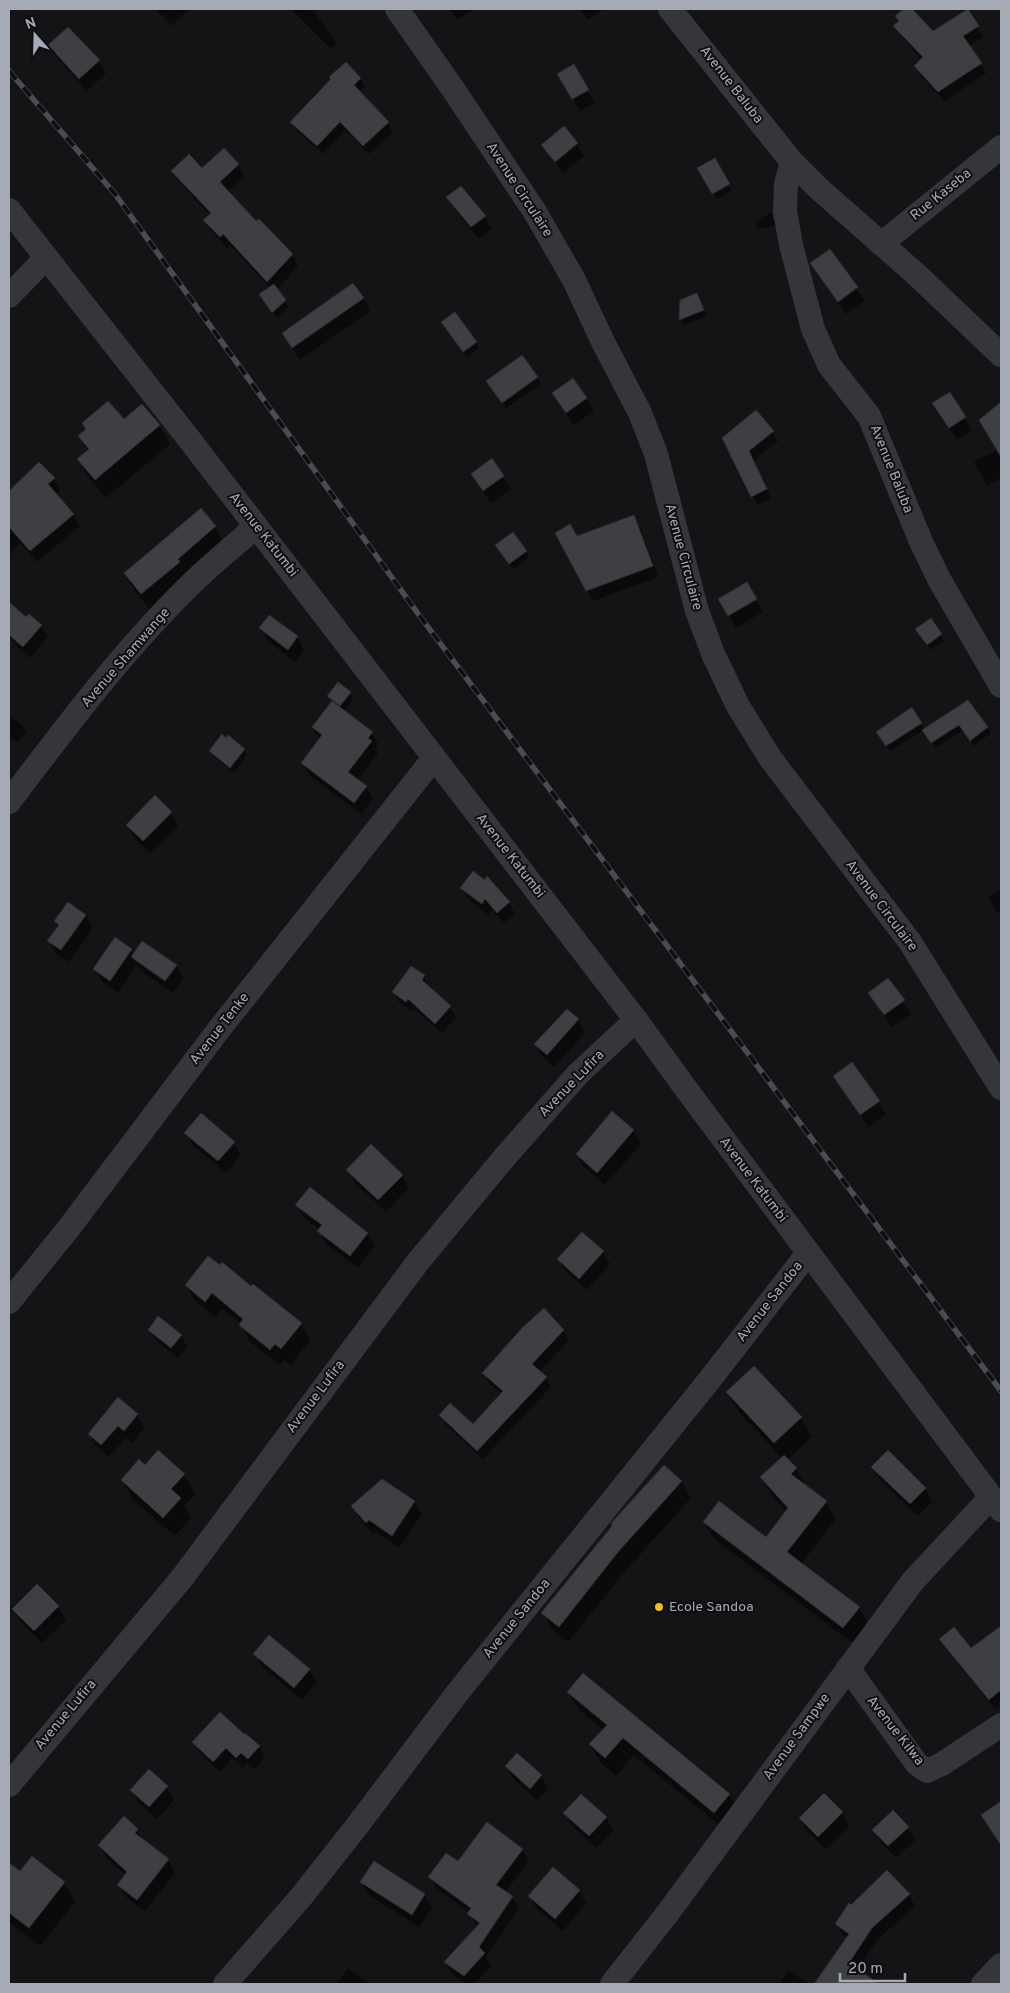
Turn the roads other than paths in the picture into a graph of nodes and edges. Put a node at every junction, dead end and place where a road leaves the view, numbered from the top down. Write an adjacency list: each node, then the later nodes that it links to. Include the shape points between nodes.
1 (397, 9): 15 (street, Avenue Circulaire, via 535,212 574,280 640,414 656,454 697,611 738,706 770,758 910,942)
2 (670, 9): 4 (street, Avenue Baluba)
3 (1001, 147): 6 (street, Rue Kaseba)
4 (792, 162): 6 (street, Avenue Baluba); 11 (street, Avenue Baluba, via 786,184 785,212 812,329 829,364 869,416 940,581)
5 (9, 210): 7 (street, Avenue Katumbi)
6 (881, 244): 9 (street, Avenue Baluba)
7 (46, 258): 8 (street); 10 (street, Avenue Katumbi)
8 (9, 296)
9 (1001, 355)
10 (256, 526): 12 (street, Avenue Katumbi); 13 (street, Avenue Shamwange, via 188,587 130,650)
11 (1001, 686)
12 (434, 758): 14 (street, Avenue Katumbi); 17 (street, Avenue Tenke)
13 (9, 802)
14 (636, 1020): 16 (street, Avenue Katumbi); 21 (street, Avenue Lufira, via 578,1074 416,1263 182,1578)
15 (1001, 1088)
16 (808, 1253): 18 (street, Avenue Katumbi); 23 (street, Avenue Sandoa, via 458,1692 306,1890)
17 (9, 1302)
18 (996, 1504): 19 (street, Avenue Sampwe, via 913,1580)
19 (848, 1668): 20 (street, Avenue Kilwa, via 917,1764 928,1771); 24 (street, Avenue Sampwe)
20 (1001, 1724)
21 (9, 1785)
22 (1001, 1965): 25 (street)
23 (225, 1984)
24 (612, 1984)
25 (982, 1984)

